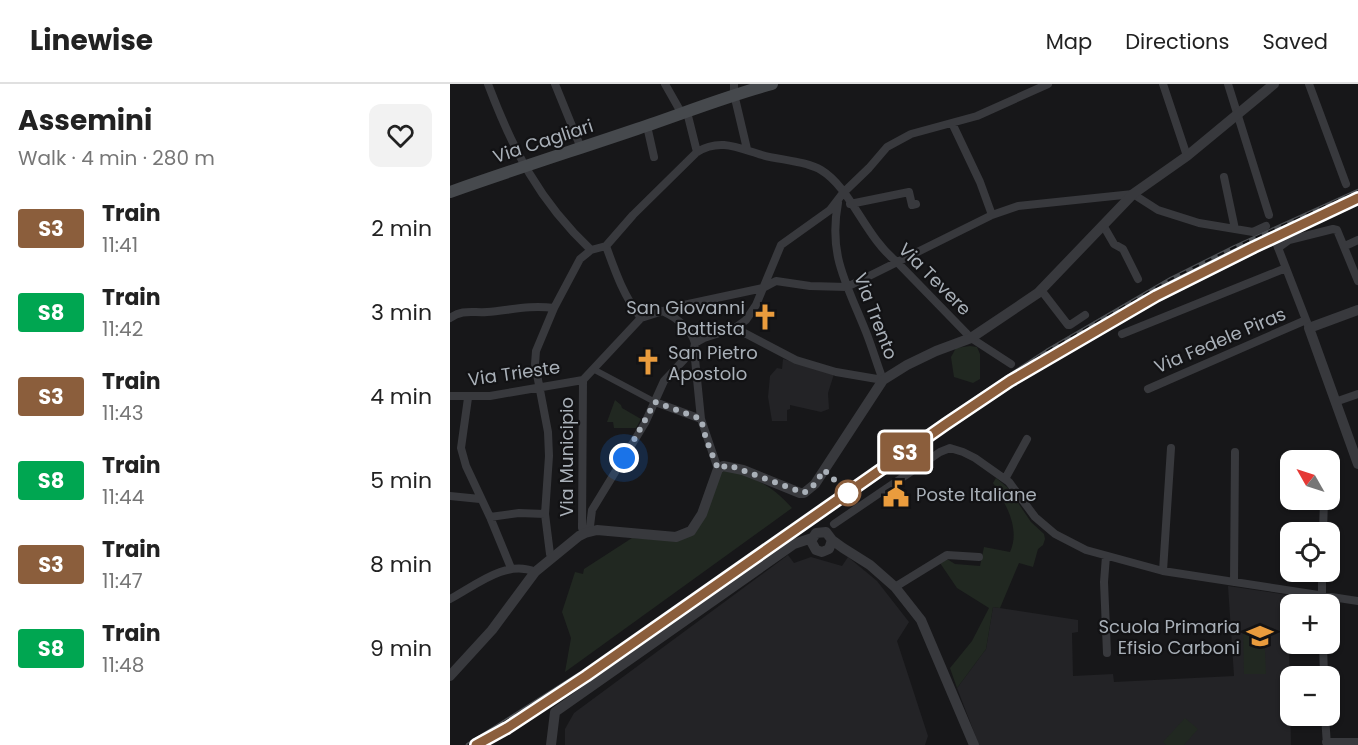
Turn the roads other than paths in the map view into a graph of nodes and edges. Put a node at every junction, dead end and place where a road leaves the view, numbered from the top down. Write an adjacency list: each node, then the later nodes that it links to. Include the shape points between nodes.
1 (489, 84): 20 (street)
2 (555, 84): 15 (street)
3 (665, 84): 11 (street)
4 (772, 84): 10 (main road, Via Cagliari)
5 (1048, 84): 13 (street)
6 (1163, 84): 18 (street)
7 (1228, 84): 12 (street)
8 (1274, 84): 12 (street)
9 (1309, 84): 22 (street)
10 (734, 89): 11 (main road, Via Cagliari); 16 (street)
11 (684, 113): 14 (main road, Via Cagliari); 17 (street)
12 (1236, 117): 18 (street); 30 (street)
13 (952, 123): 24 (street, via 910,134 887,147); 29 (street)
14 (647, 126): 15 (main road, Via Cagliari); 19 (street)
15 (581, 148): 20 (main road, Via Cagliari)
16 (747, 149): 17 (street, Via Tevere, via 724,143); 24 (street, Via Tevere, via 820,169)
17 (697, 152): 35 (street)
18 (1187, 156): 25 (street)
19 (654, 157)
20 (524, 165): 23 (main road, Via Cagliari); 37 (street, via 567,227)
21 (1224, 177): 33 (street)
22 (1346, 184)
23 (450, 192)
24 (843, 193): 26 (street); 27 (street, Via Tevere)
25 (1133, 194): 29 (street, via 1018,206); 31 (street); 33 (street, via 1178,218)
26 (838, 202): 42 (street, Via Trento, via 834,222 836,253); 43 (street, via 782,245)
27 (850, 204): 28 (street, via 909,192 912,205); 38 (street, Via Tevere, via 878,245)
28 (916, 204)
29 (992, 215): 38 (street)
30 (1269, 215)
31 (1103, 225): 40 (street, via 1114,244 1123,249); 44 (street)
32 (1266, 226): 33 (street, via 1253,232)
33 (1234, 229)
34 (1358, 240): 36 (street)
35 (606, 246): 37 (street); 50 (street)
36 (1345, 246): 39 (street, via 1333,229 1288,240 1278,246); 41 (street)
37 (591, 250): 45 (street, via 580,259)
38 (897, 262): 42 (street); 54 (street, Via Tevere)
39 (1286, 268): 51 (street); 53 (street)
40 (1138, 279)
41 (1358, 281)
42 (847, 287): 43 (street, via 776,281); 59 (street, Via Trento)
43 (763, 288): 47 (street); 52 (street, via 746,320)
44 (1041, 290): 48 (street, via 1068,325); 54 (street)
45 (554, 308): 49 (street, via 522,306 461,312); 60 (street, via 536,351)
46 (1358, 310): 51 (street)
47 (662, 311): 50 (street); 55 (street, via 687,328)
48 (1085, 315)
49 (450, 318)
50 (641, 318): 57 (street)
51 (1307, 324): 61 (street, Via Fedele Piras); 66 (street)
52 (735, 328): 55 (street, via 704,338); 59 (street, via 796,360)
53 (1122, 334)
54 (971, 338): 56 (street, Via Tevere); 59 (street, via 936,351)
55 (694, 346): 65 (street, via 663,381); 67 (street)
56 (1011, 364)
57 (593, 369): 58 (street); 65 (street)
58 (583, 380): 60 (street, Via Trieste); 77 (street, Via Municipio)
59 (883, 380): 73 (street, Via Trento, via 808,491 800,493 728,465)
60 (538, 387): 64 (street, Via Trieste); 79 (street, via 549,448)
61 (1148, 389)
62 (1358, 394): 66 (street)
63 (450, 396): 64 (street, Via Trieste)
64 (468, 398): 76 (street, via 461,448)
65 (655, 402): 67 (street); 78 (street)
66 (1335, 402): 68 (street)
67 (701, 419): 73 (street)
68 (1353, 436): 72 (street)
69 (1027, 439): 74 (street)
70 (1170, 448): 89 (street)
71 (1235, 452): 91 (street)
72 (1358, 464)
73 (718, 469): 82 (street, via 702,514 691,531 676,537)
74 (1005, 479): 81 (street, via 975,458 950,448); 85 (street, via 1035,518 1055,534)
75 (450, 496): 76 (street)
76 (480, 499): 80 (street)
77 (582, 509): 78 (street); 82 (street, Via Municipio)
78 (592, 510): 82 (street)
79 (545, 514): 80 (street); 86 (street)
80 (490, 517): 88 (street)
81 (834, 524): 83 (street)
82 (585, 532): 86 (street)
83 (829, 539): 84 (street, via 816,533); 84 (street, via 822,552); 92 (street, via 870,565)
84 (810, 543): 102 (street, via 794,544 555,712)
85 (1106, 556): 89 (street); 97 (street)
86 (553, 557): 90 (street)
87 (979, 557): 92 (street, via 947,555)
88 (511, 568): 90 (street); 95 (street)
89 (1164, 571): 91 (street)
90 (532, 576): 98 (street, via 492,630)
91 (1234, 582): 93 (street)
92 (895, 587): 103 (street, via 921,620)
93 (1315, 594)
94 (1340, 598): 96 (street)
95 (450, 599)
96 (1358, 601)
97 (1107, 653)
98 (450, 676)
99 (1325, 726): 101 (street)
100 (1358, 742): 101 (street)
101 (1326, 744)
102 (551, 745)
103 (974, 745)

